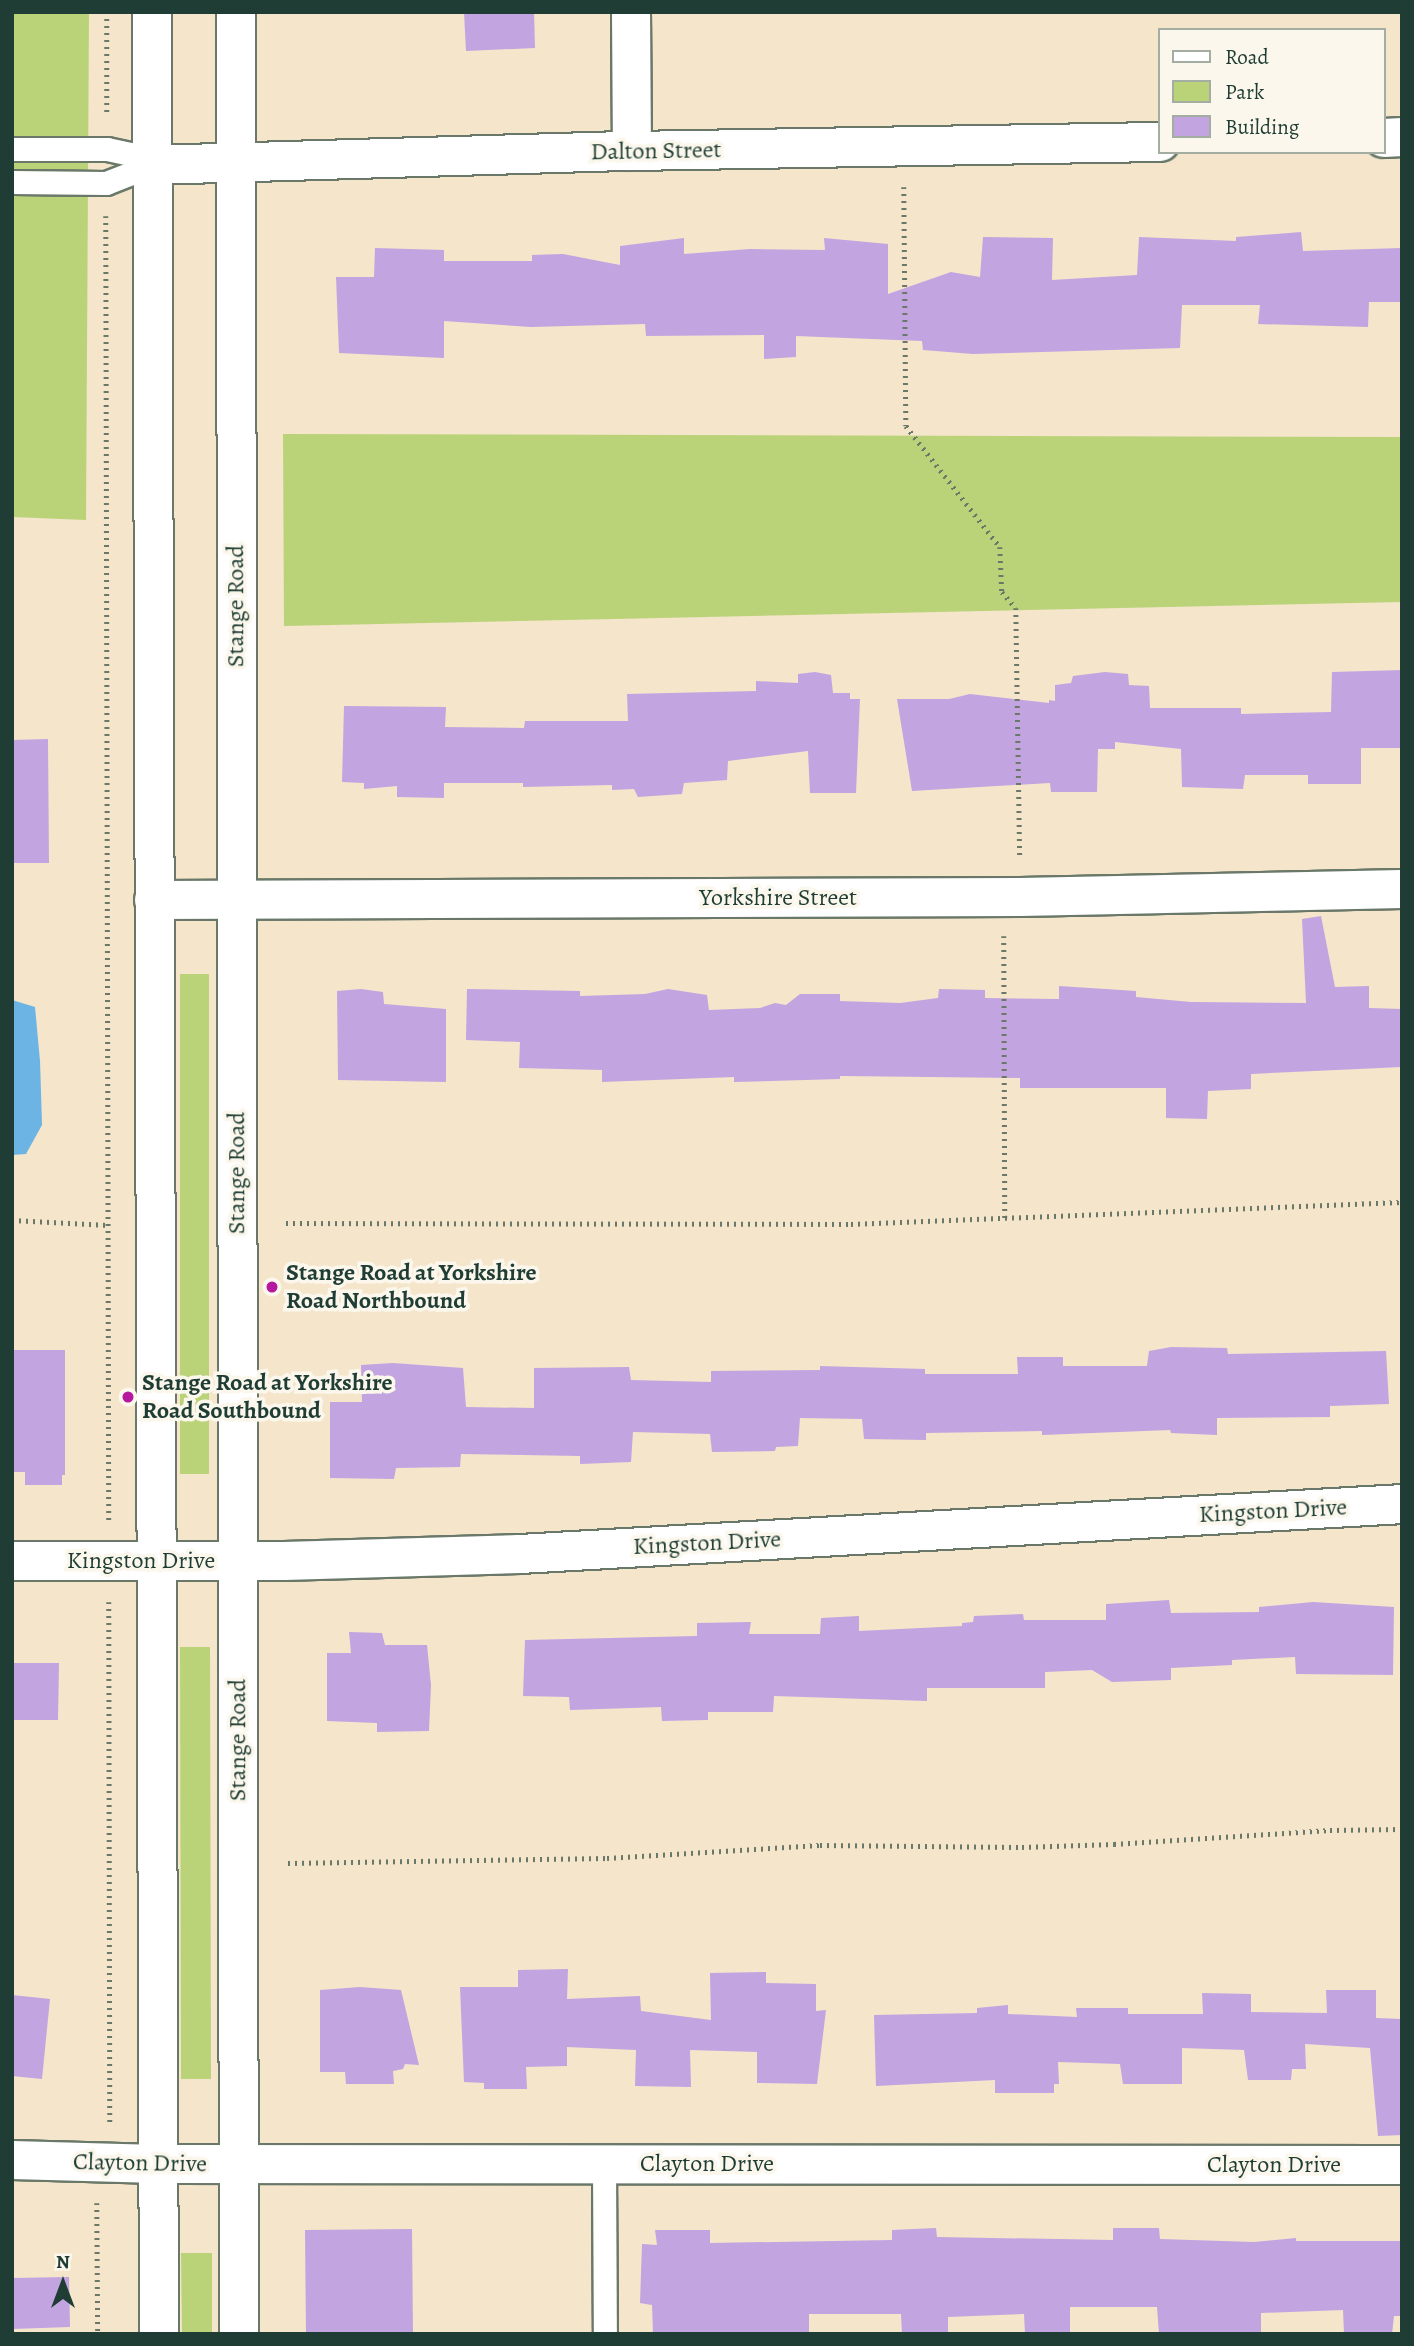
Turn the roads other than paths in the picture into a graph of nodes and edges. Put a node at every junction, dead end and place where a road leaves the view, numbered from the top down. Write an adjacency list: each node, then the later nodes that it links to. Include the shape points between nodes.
1 (152, 12): 7 (street)
2 (236, 12): 8 (street, Stange Road)
3 (631, 12): 6 (street)
4 (1158, 142): 6 (street, Dalton Street)
5 (12, 149): 7 (lane, via 107,149 131,153)
6 (632, 151): 8 (street, Dalton Street)
7 (152, 165): 8 (street, Dalton Street); 9 (lane, via 106,183); 11 (street)
8 (237, 165): 12 (street, Stange Road)
9 (12, 182)
10 (1402, 889): 12 (street, Yorkshire Street, via 1012,897)
11 (153, 900): 12 (street, Yorkshire Street); 15 (street)
12 (236, 901): 16 (street, Stange Road)
13 (1402, 1504): 16 (street, Kingston Drive, via 520,1554)
14 (12, 1560): 15 (street, Kingston Drive)
15 (155, 1561): 16 (street, Kingston Drive); 18 (street)
16 (238, 1561): 19 (street, Stange Road)
17 (12, 2160): 18 (street, Clayton Drive)
18 (158, 2164): 19 (street, Clayton Drive); 22 (street)
19 (239, 2164): 20 (street, Clayton Drive); 23 (street, Stange Road)
20 (604, 2164): 21 (street, Clayton Drive); 24 (lane)
21 (1402, 2165)
22 (159, 2334)
23 (239, 2334)
24 (605, 2334)

